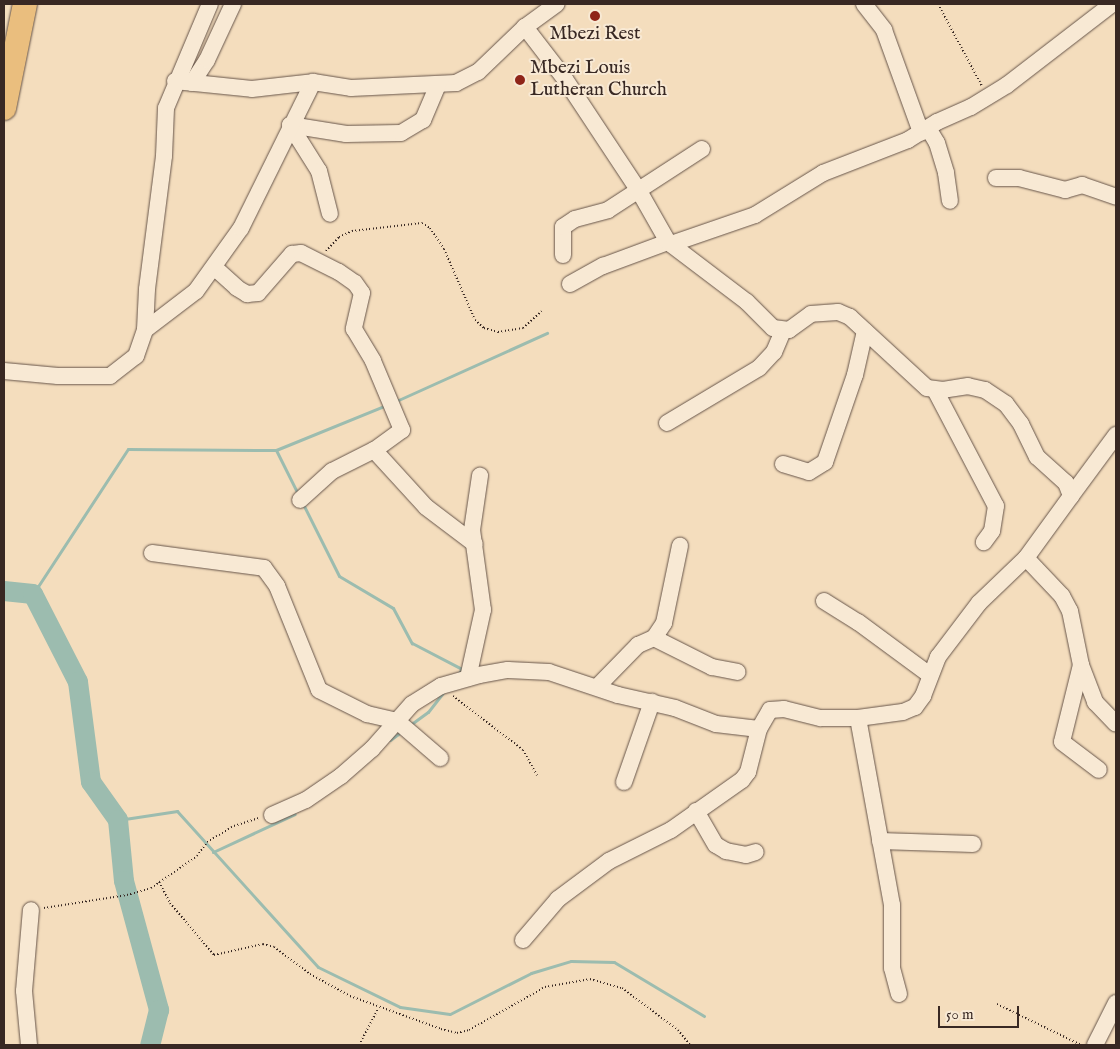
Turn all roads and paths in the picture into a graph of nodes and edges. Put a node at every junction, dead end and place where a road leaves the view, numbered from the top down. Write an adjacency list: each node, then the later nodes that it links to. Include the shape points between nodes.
1 (25, 4): 14 (highway)
2 (210, 4): 9 (street)
3 (233, 4): 11 (street, via 207,60)
4 (557, 4): 8 (street)
5 (864, 4): 16 (street, via 884,30)
6 (938, 4): 13 (path)
7 (1112, 4): 13 (street)
8 (525, 27): 12 (street, via 478,72 456,83); 19 (street, via 565,79)
9 (175, 80): 11 (street); 29 (street, via 166,108 164,156)
10 (313, 82): 11 (street, via 252,89); 12 (street, via 351,88); 15 (street)
11 (192, 83)
12 (438, 84): 15 (street, via 423,120 401,133 354,135)
13 (988, 97): 16 (street)
14 (4, 108)
15 (290, 125): 22 (street, via 319,171); 26 (street, via 241,228)
16 (924, 130): 21 (street, via 946,173); 23 (street, via 823,172 755,215)
17 (702, 150): 19 (street)
18 (996, 178): 20 (street, via 1019,178 1065,190 1082,185)
19 (639, 191): 23 (street); 24 (street, via 608,210 575,219 563,227)
20 (1116, 197)
21 (950, 201)
22 (330, 214)
23 (670, 243): 27 (street, via 604,266); 30 (street, via 747,302 773,328)
24 (563, 255)
25 (318, 260): 26 (street, via 292,254 258,293 247,294); 28 (path, via 339,237 352,231 422,223 430,228 444,249 475,320 484,328 498,332 523,328); 36 (street, via 355,283 362,293 354,329 402,424 398,435)
26 (214, 267): 29 (street, via 196,291)
27 (570, 284)
28 (542, 311)
29 (145, 330): 32 (street, via 136,356 110,376)
30 (783, 331): 31 (street, via 824,310 850,318); 34 (street, via 774,352 758,368)
31 (865, 331): 33 (street, via 920,383); 37 (street, via 855,375 825,462 809,472)
32 (4, 371)
33 (935, 390): 39 (street, via 968,386 985,390 1006,404 1021,424 1037,456 1066,483); 41 (street, via 996,506 992,531)
34 (667, 424)
35 (1116, 435): 39 (street)
36 (374, 450): 40 (street, via 332,471); 42 (street, via 426,507)
37 (783, 464)
38 (480, 476): 42 (street, via 472,530)
39 (1071, 496): 45 (street)
40 (300, 500)
41 (984, 542)
42 (475, 544): 51 (street, via 483,610)
43 (680, 546): 47 (street, via 664,623)
44 (152, 553): 58 (street, via 263,567 277,586 319,690 368,714)
45 (1026, 558): 48 (street, via 1062,596 1070,611); 50 (street, via 979,603 938,657)
46 (824, 601): 50 (street)
47 (654, 638): 49 (street, via 712,667); 53 (street, via 638,645)
48 (1081, 665): 55 (street); 62 (street, via 1062,742)
49 (738, 672)
50 (930, 675): 57 (street, via 923,696 912,708)
51 (468, 678): 52 (street); 53 (street, via 508,670 534,670)
52 (441, 686): 58 (street, via 412,704); 63 (path, via 523,750)
53 (597, 687): 54 (street)
54 (652, 702): 60 (street, via 727,727); 64 (street)
55 (1095, 702): 56 (street); 59 (street)
56 (1116, 714)
57 (858, 718): 60 (street, via 821,718 784,709 770,710); 67 (street, via 876,802)
58 (397, 721): 61 (street); 66 (street, via 372,749 335,781 306,800)
59 (1116, 724)
60 (759, 729): 65 (street, via 748,772)
61 (440, 758)
62 (1099, 770)
63 (537, 775)
64 (624, 782)
65 (696, 811): 69 (street, via 716,845 746,856); 72 (street, via 657,838 609,861 545,912)
66 (272, 815): 70 (path, via 228,829)
67 (880, 841): 68 (street); 73 (street, via 892,906 892,968)
68 (973, 844)
69 (756, 852)
70 (159, 882): 71 (path, via 127,895); 76 (path, via 170,903 214,956 269,945 318,978)
71 (31, 910): 77 (street, via 24,991)
72 (523, 940)
73 (899, 994)
74 (1116, 1003): 81 (street)
75 (997, 1004): 80 (path)
76 (378, 1009): 78 (path); 79 (path, via 457,1033 469,1030 545,987 590,979 622,988 678,1030)
77 (29, 1045)
78 (359, 1045)
79 (690, 1045)
80 (1081, 1045)
81 (1095, 1045)

